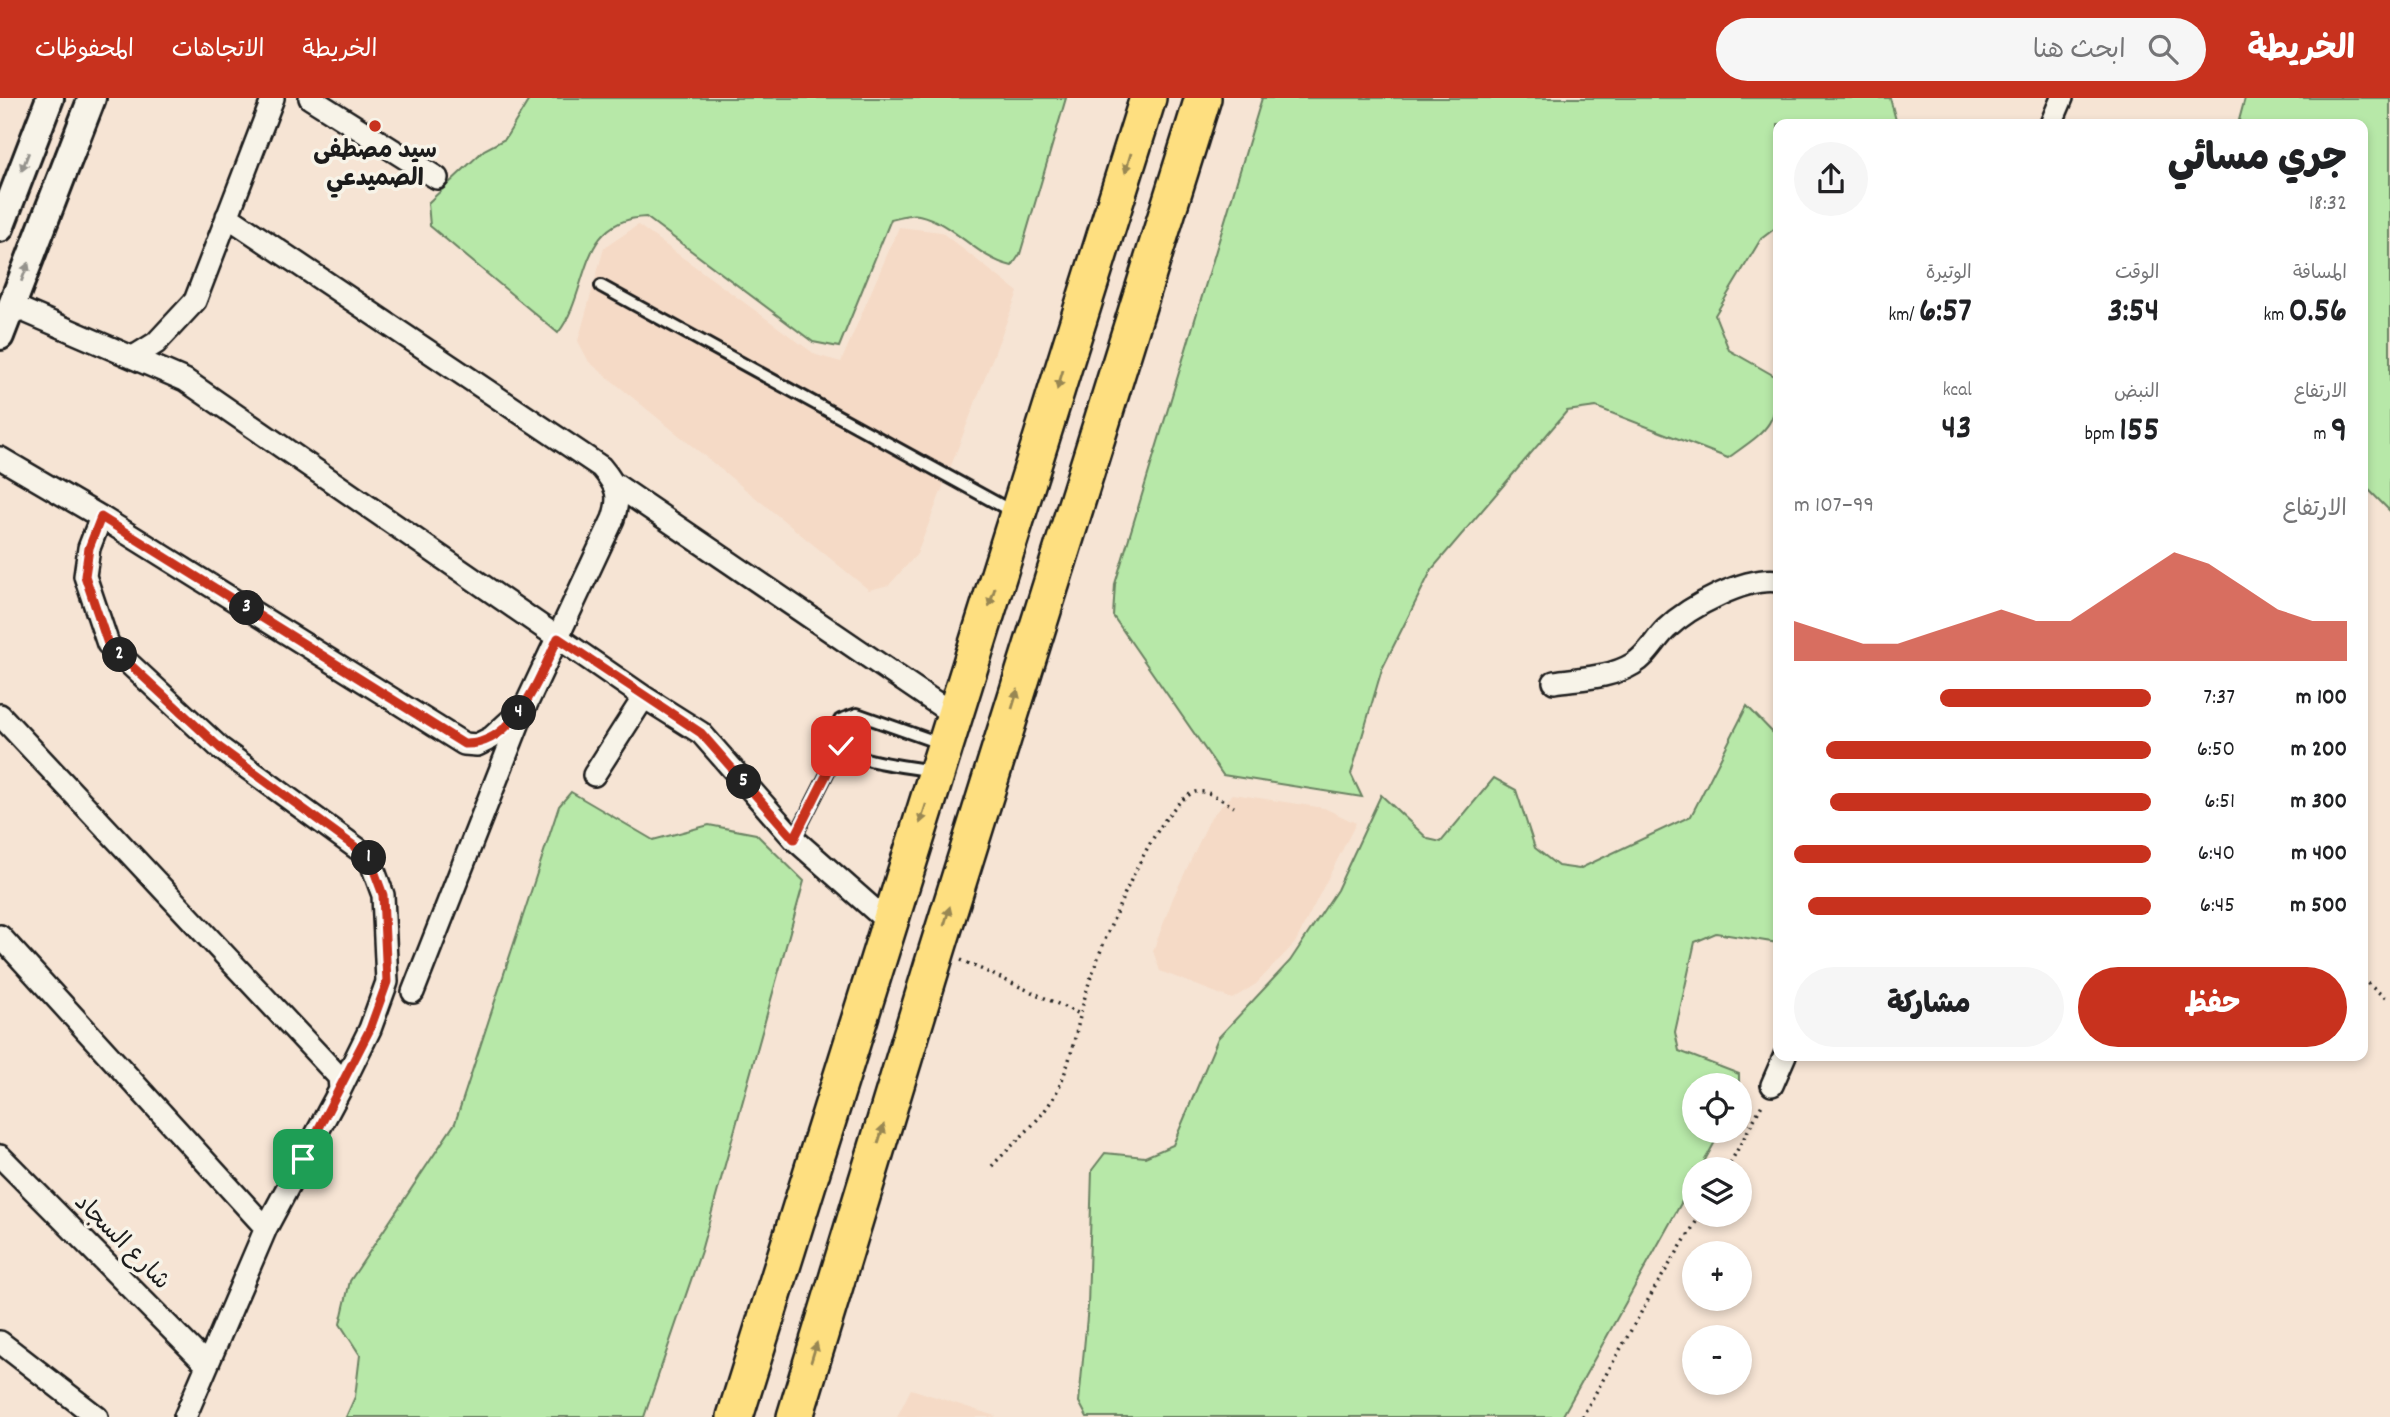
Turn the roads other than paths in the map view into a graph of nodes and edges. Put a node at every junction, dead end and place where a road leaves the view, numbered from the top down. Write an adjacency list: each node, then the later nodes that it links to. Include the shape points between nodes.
1 (50, 98): 11 (street, one-way to 11)
2 (92, 98): 13 (street, one-way to 2)
3 (273, 98): 10 (street)
4 (310, 98): 9 (street)
5 (1148, 98): 18 (highway, one-way to 18)
6 (1203, 98): 43 (highway, one-way to 6)
7 (2062, 98): 8 (street)
8 (2053, 119)
9 (437, 178)
10 (228, 216): 15 (street, via 195,301 156,343); 17 (street, via 601,467)
11 (0, 228)
12 (601, 286): 18 (lane)
13 (13, 306): 14 (street); 15 (street)
14 (0, 336)
15 (135, 356): 21 (street, via 186,380)
16 (0, 458): 19 (street)
17 (616, 485): 21 (street, via 619,500 613,519); 26 (street)
18 (1018, 515): 26 (highway, one-way to 26)
19 (101, 517): 24 (street, via 464,744 477,745 491,738); 35 (street, via 85,576 108,644 220,748 369,857 383,895 387,982)
20 (1773, 581): 22 (street, via 1754,580 1684,614 1651,651 1616,672)
21 (558, 638): 23 (street); 24 (street)
22 (1554, 682)
23 (644, 696): 28 (street); 29 (street, via 701,733)
24 (525, 707): 32 (street)
25 (0, 715): 35 (street, via 327,1061 339,1077)
26 (945, 744): 27 (lane, via 855,755); 27 (lane, via 857,714 840,720 836,733); 30 (highway, one-way to 30)
27 (841, 746): 29 (lane)
28 (594, 775)
29 (794, 839): 30 (street)
30 (888, 922): 42 (highway)
31 (0, 936): 37 (street)
32 (413, 992)
33 (1782, 1061): 34 (street)
34 (1772, 1085)
35 (340, 1090): 37 (street)
36 (0, 1156): 39 (street, شارع السجاد)
37 (266, 1228): 39 (street)
38 (0, 1342): 40 (street)
39 (206, 1365): 41 (street)
40 (97, 1417)
41 (185, 1417)
42 (735, 1417)
43 (795, 1417)

